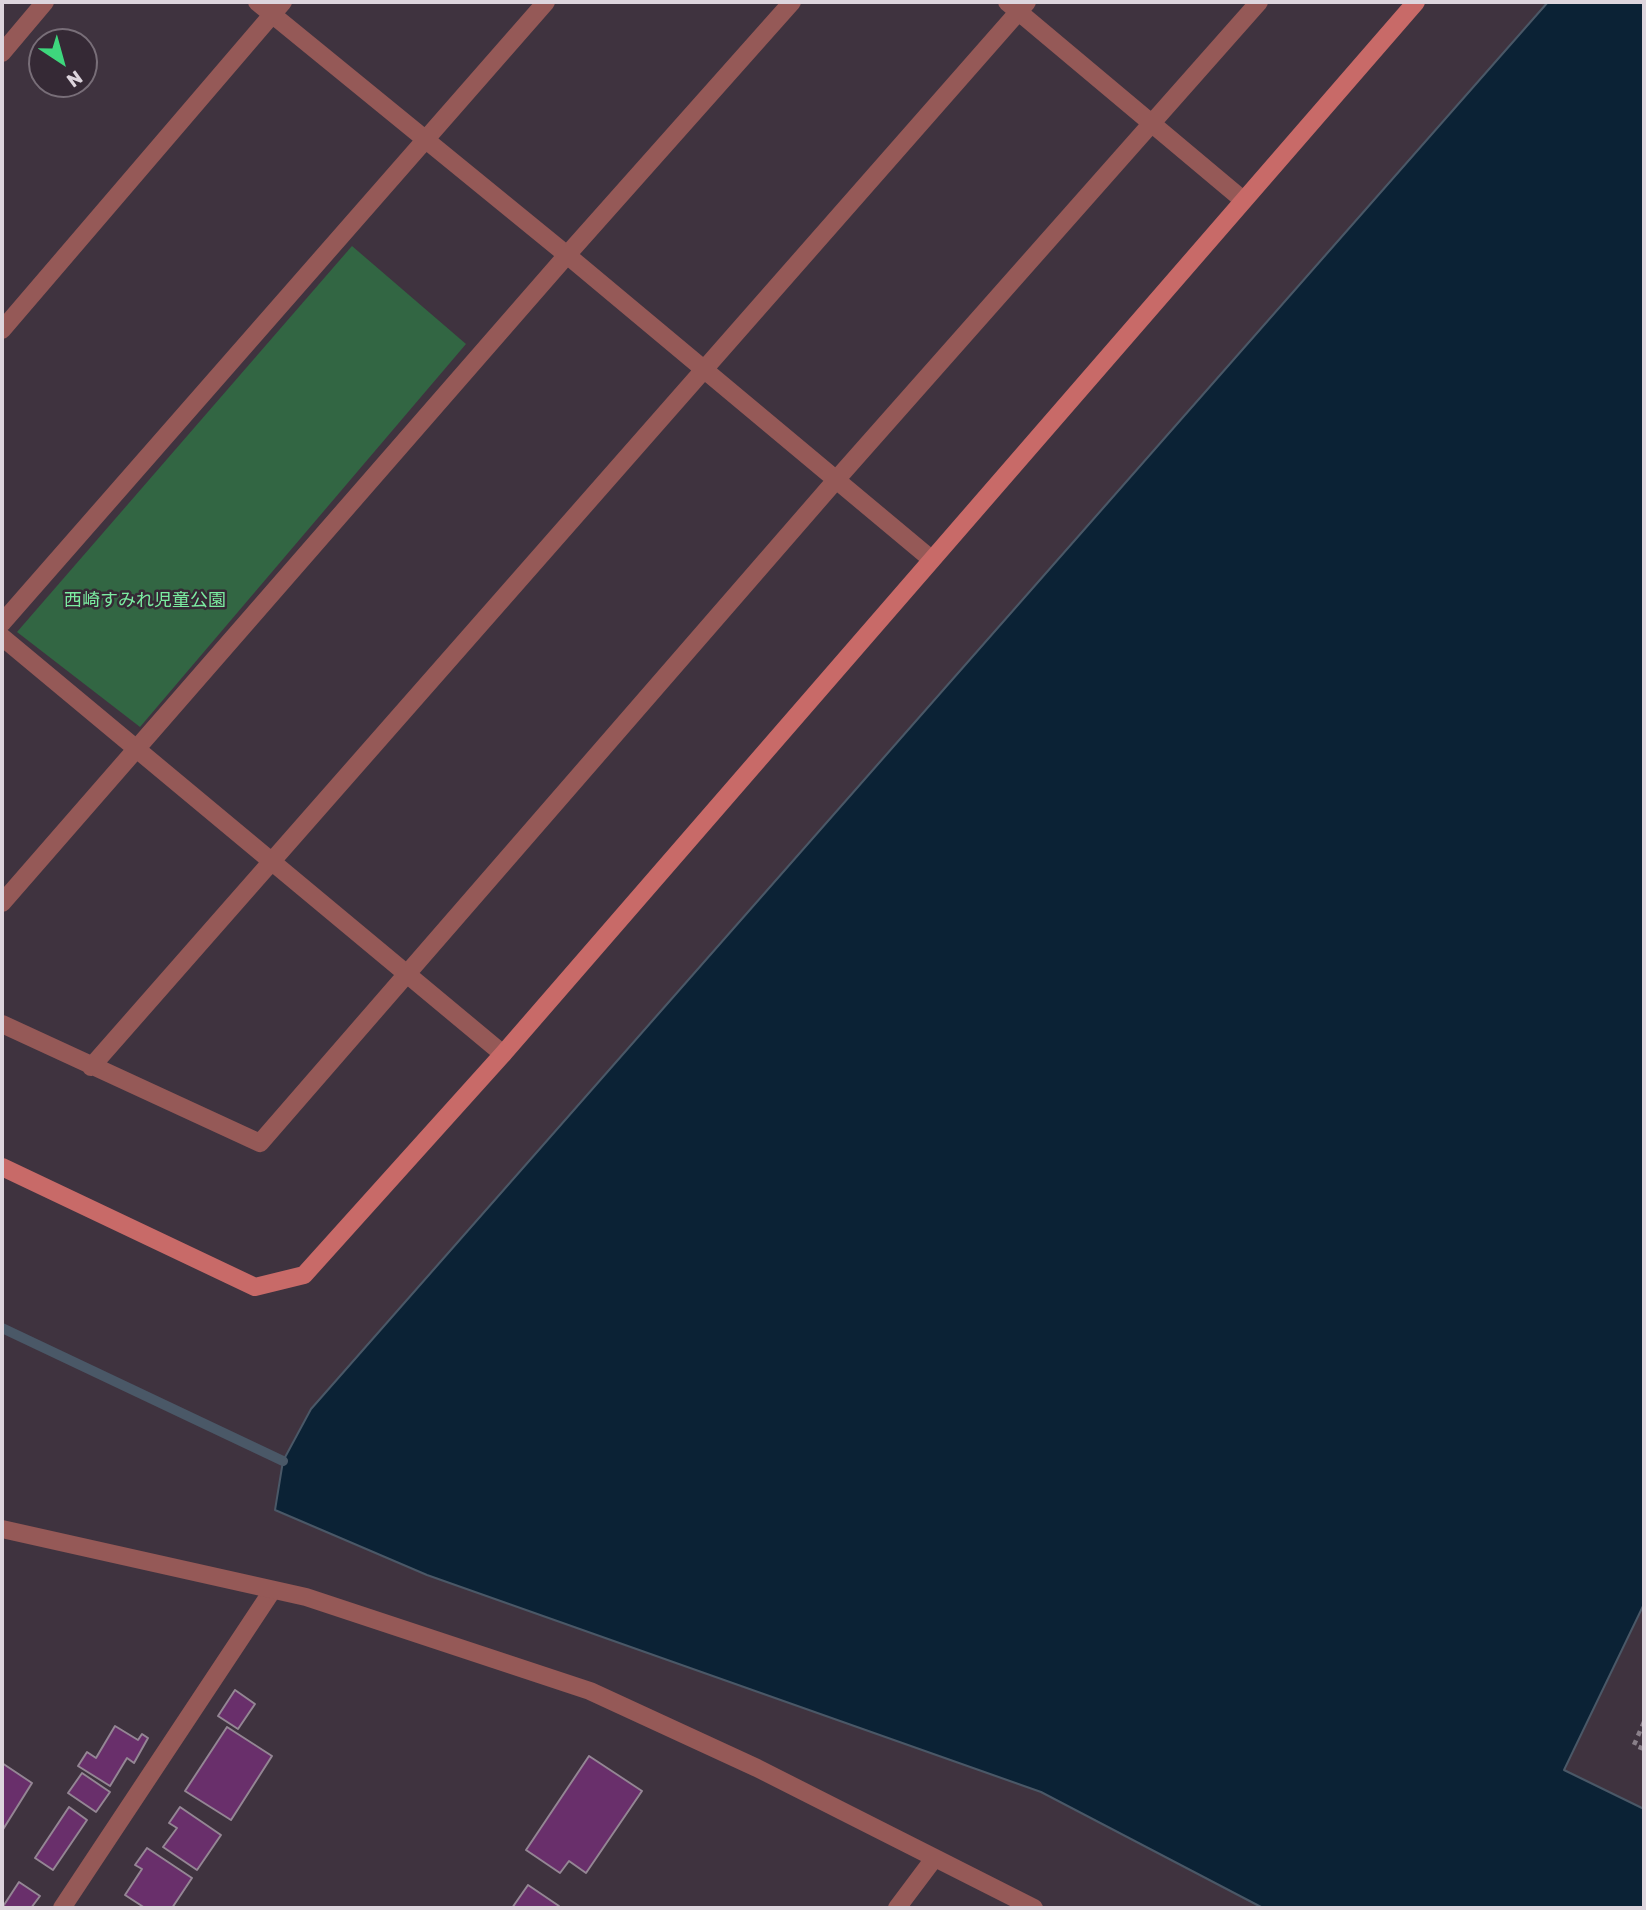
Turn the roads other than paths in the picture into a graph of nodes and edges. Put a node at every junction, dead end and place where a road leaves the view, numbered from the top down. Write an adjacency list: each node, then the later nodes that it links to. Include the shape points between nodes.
1 (45, 2): 9 (street)
2 (257, 2): 8 (street)
3 (546, 2): 11 (street)
4 (792, 2): 13 (street)
5 (1259, 2): 10 (street)
6 (1416, 2): 12 (street)
7 (1018, 5): 10 (street); 15 (street)
8 (277, 8): 11 (street); 14 (street)
9 (2, 53)
10 (1152, 123): 12 (street); 16 (street)
11 (426, 141): 13 (street); 18 (street)
12 (1243, 200): 17 (street)
13 (567, 254): 15 (street); 20 (street)
14 (2, 330)
15 (703, 369): 16 (street); 21 (street)
16 (836, 480): 17 (street); 23 (street)
17 (931, 559): 25 (street)
18 (2, 623)
19 (2, 637): 20 (street)
20 (136, 749): 21 (street); 22 (street)
21 (272, 862): 23 (street); 26 (street)
22 (2, 903)
23 (408, 975): 25 (street); 26 (street, via 260,1143)
24 (2, 1024): 26 (street)
25 (503, 1055): 27 (street, via 304,1275 255,1287)
26 (91, 1067)
27 (2, 1167)
28 (2, 1529): 29 (street)
29 (272, 1591): 30 (street, via 306,1597 590,1691 757,1768); 31 (street)
30 (933, 1860): 32 (street); 33 (street)
31 (62, 1908)
32 (897, 1908)
33 (1034, 1908)

